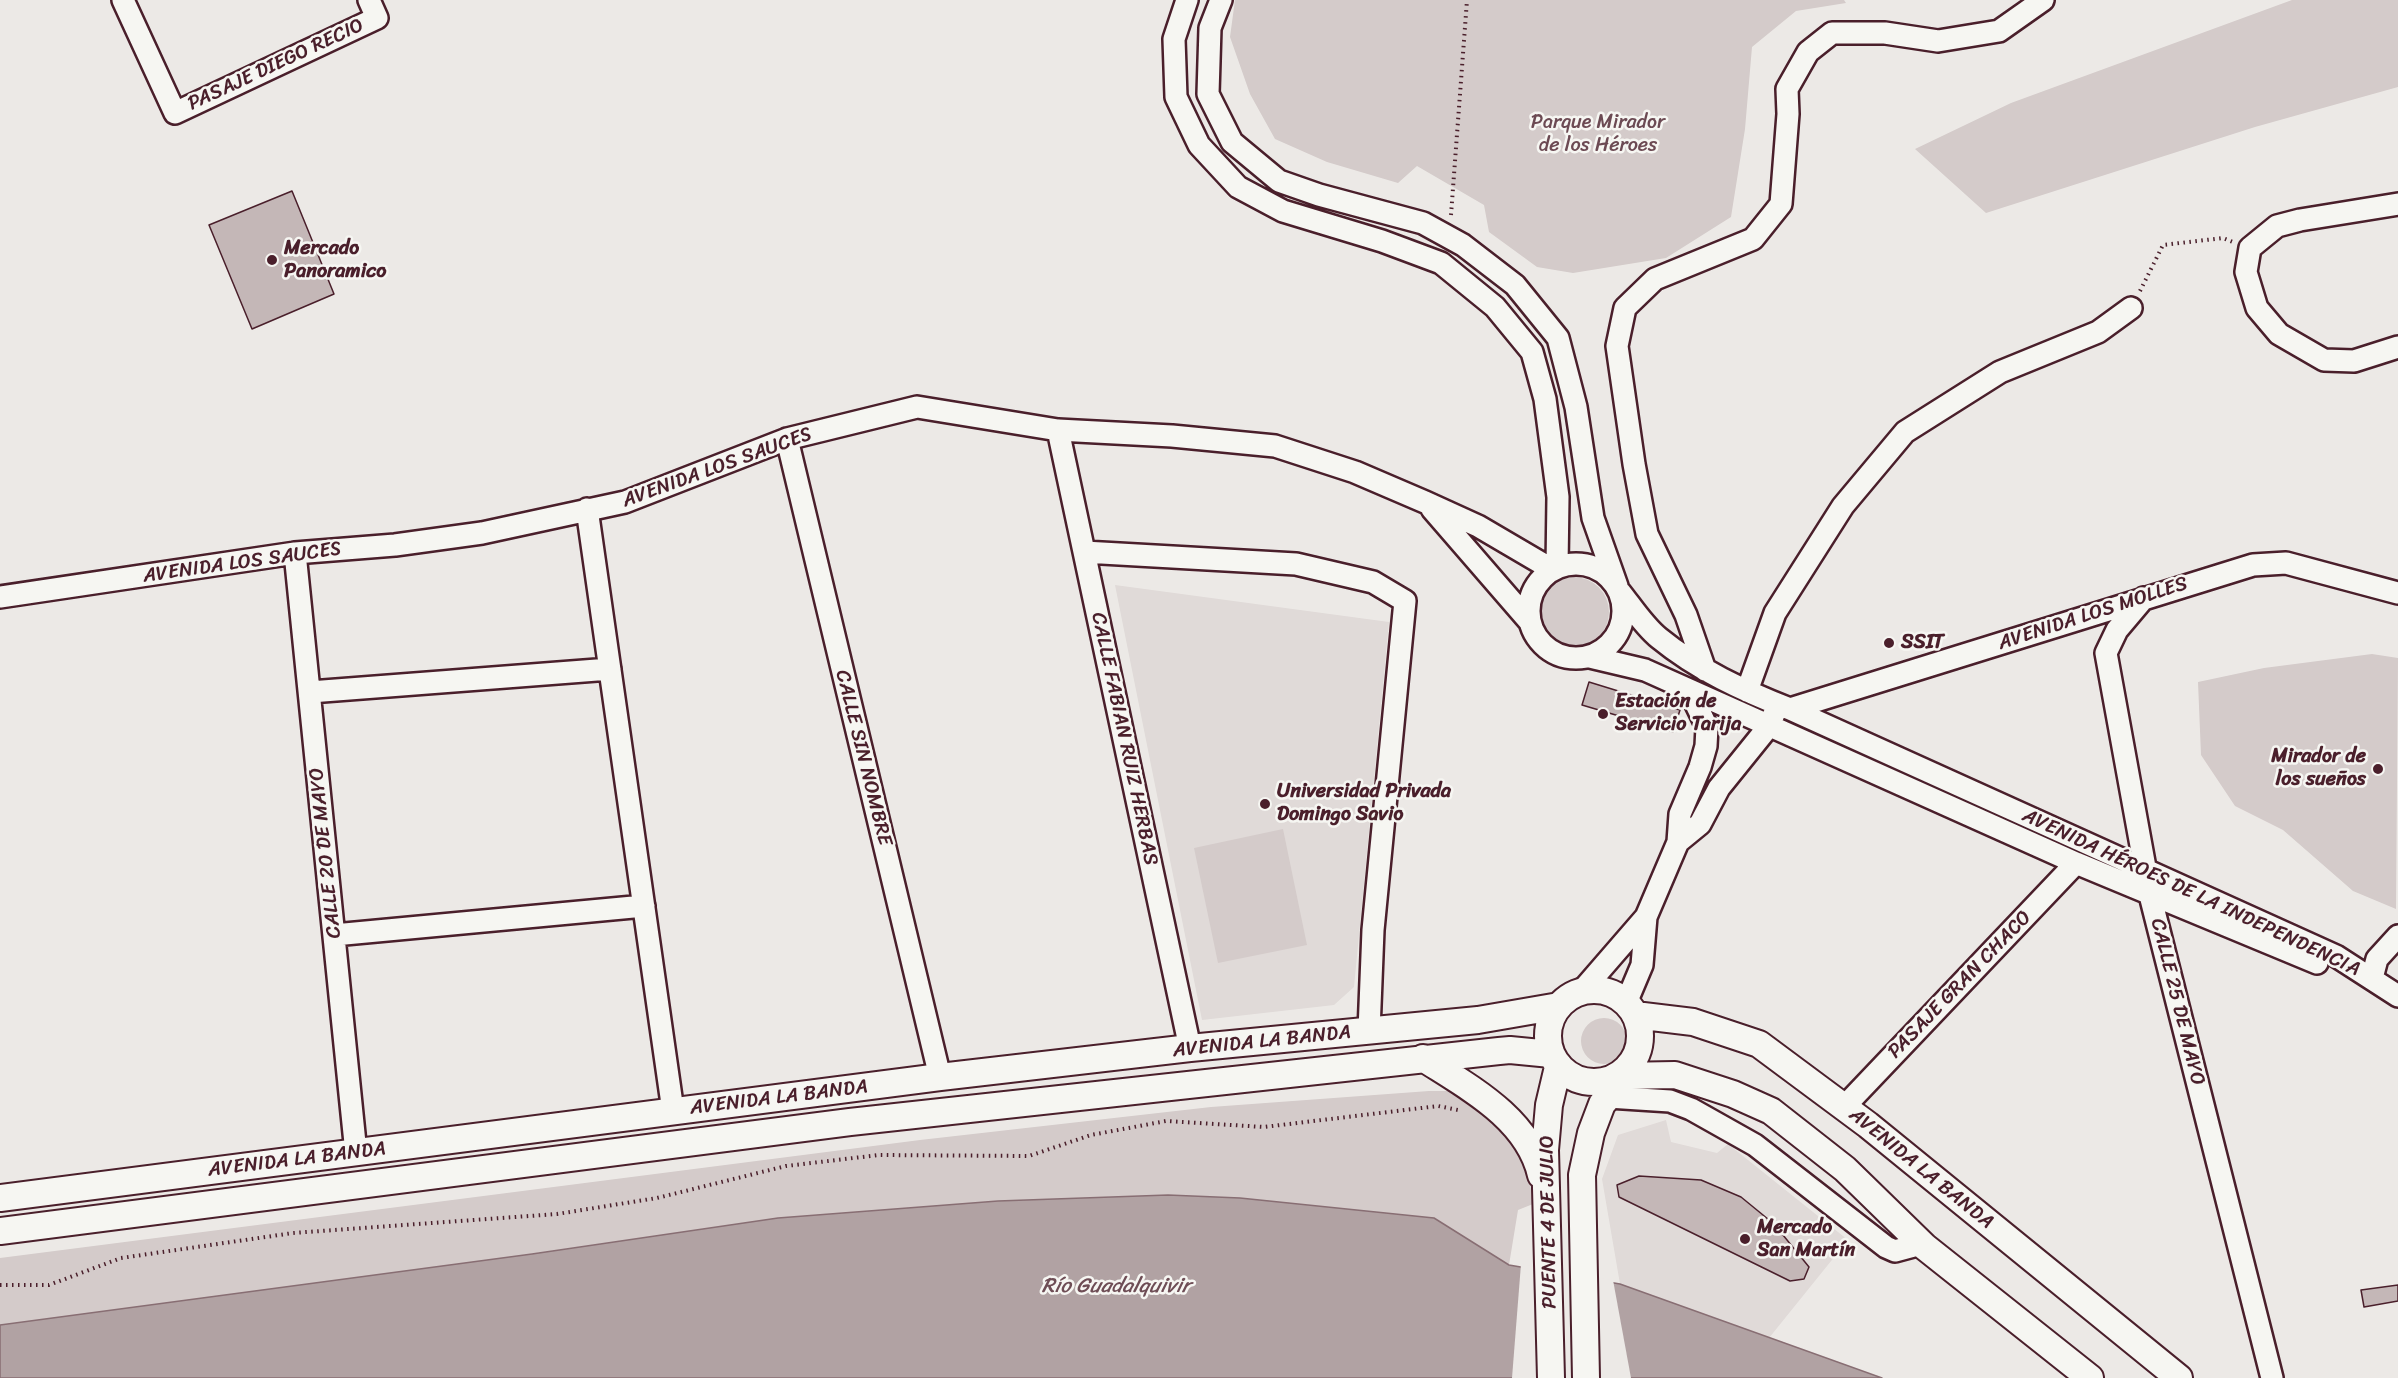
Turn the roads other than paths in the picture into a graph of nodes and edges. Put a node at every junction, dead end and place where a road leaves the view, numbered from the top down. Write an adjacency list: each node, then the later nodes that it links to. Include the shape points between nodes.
1 (123, 0): 5 (street, PASAJE DIEGO RECIO, via 175,113)
2 (1187, 0): 15 (street, via 1174,39 1176,97 1199,146 1238,187 1283,211 1441,263 1496,306 1532,352 1545,399 1558,497)
3 (1221, 0): 16 (street, AVENIDA HÉROES DE LA INDEPENDENCIA, via 1210,28 1208,94 1232,141 1279,181 1422,223 1463,245 1515,285 1558,338 1576,407 1593,518)
4 (2043, 0): 25 (street, via 1999,31 1938,41 1885,33 1832,33 1808,52 1786,89 1788,114 1780,204 1753,239 1655,279 1625,308 1617,345 1647,534 1686,615)
5 (373, 9)
6 (2398, 204): 8 (street, via 2277,226 2250,248 2246,272 2257,308 2279,334 2324,360 2354,361)
7 (2131, 308): 27 (street, via 2098,332 2000,372 1905,432 1843,506 1775,613)
8 (2398, 347)
9 (1058, 430): 10 (street, AVENIDA LOS SAUCES, via 917,407); 11 (street, AVENIDA LOS SAUCES, via 1275,446 1355,472); 13 (street, CALLE FABIAN RUIZ HERBAS)
10 (787, 439): 12 (street, AVENIDA LOS SAUCES, via 625,502); 48 (street, CALLE SIN NOMBRE)
11 (1425, 502): 15 (street, AVENIDA LOS SAUCES); 20 (street, AVENIDA LOS SAUCES)
12 (587, 509): 14 (street, AVENIDA LOS SAUCES, via 482,533); 24 (street)
13 (1084, 552): 44 (street, via 1296,564 1373,582 1405,601 1373,930); 45 (street, CALLE FABIAN RUIZ HERBAS)
14 (296, 553): 18 (street, AVENIDA LOS SAUCES); 28 (street, CALLE 20 DE MAYO)
15 (1555, 568): 16 (street, via 1574,563 1590,566 1605,574); 20 (street, via 1532,591)
16 (1618, 589): 23 (street, via 1624,608 1616,638); 25 (street, AVENIDA HÉROES DE LA INDEPENDENCIA, via 1658,637)
17 (2398, 593): 19 (street, AVENIDA LOS MOLLES, via 2286,563 2253,566)
18 (0, 597)
19 (2144, 598): 21 (street, AVENIDA LOS MOLLES); 22 (street, via 2117,630)
20 (1529, 621): 23 (street, via 1534,635 1558,656)
21 (2073, 622): 22 (street, via 2096,633); 29 (street, AVENIDA LOS MOLLES)
22 (2106, 652): 33 (street, CALLE 25 DE MAYO)
23 (1590, 657): 26 (street, AVENIDA HÉROES DE LA INDEPENDENCIA, via 1645,670)
24 (610, 669): 28 (street); 35 (street)
25 (1705, 670): 27 (street, AVENIDA HÉROES DE LA INDEPENDENCIA)
26 (1689, 690): 30 (street, AVENIDA HÉROES DE LA INDEPENDENCIA); 31 (street, via 1707,727 1706,746 1680,814)
27 (1747, 691): 29 (street, AVENIDA HÉROES DE LA INDEPENDENCIA)
28 (310, 692): 37 (street, CALLE 20 DE MAYO)
29 (1784, 706): 30 (street); 33 (street, AVENIDA HÉROES DE LA INDEPENDENCIA)
30 (1768, 726): 31 (street, via 1719,788 1700,824); 32 (street, AVENIDA HÉROES DE LA INDEPENDENCIA)
31 (1678, 842): 36 (street)
32 (2076, 863): 34 (street, AVENIDA HÉROES DE LA INDEPENDENCIA); 50 (street, PASAJE GRAN CHACO)
33 (2146, 871): 34 (street, CALLE 25 DE MAYO); 39 (street, AVENIDA HÉROES DE LA INDEPENDENCIA, via 2336,956)
34 (2150, 895): 39 (street, AVENIDA HÉROES DE LA INDEPENDENCIA, via 2331,969); 61 (street, CALLE 25 DE MAYO)
35 (644, 906): 37 (street); 51 (street)
36 (1646, 917): 40 (street); 43 (street, via 1642,965)
37 (334, 935): 52 (street, CALLE 20 DE MAYO)
38 (2398, 936): 39 (street, via 2377,960)
39 (2372, 978): 41 (street)
40 (1581, 992): 42 (main road); 43 (main road, via 1605,991)
41 (2398, 996)
42 (1559, 1006): 44 (main road, AVENIDA LA BANDA, via 1478,1020); 47 (main road, via 1548,1029)
43 (1631, 1009): 49 (main road, via 1640,1028 1640,1042 1629,1066); 50 (main road, AVENIDA LA BANDA, via 1694,1022 1759,1044)
44 (1369, 1031): 45 (main road, AVENIDA LA BANDA)
45 (1190, 1048): 48 (main road, AVENIDA LA BANDA)
46 (1423, 1058): 47 (main road, AVENIDA LA BANDA, via 1510,1050); 54 (main road, via 1479,1094 1515,1126 1540,1168); 55 (main road, AVENIDA LA BANDA, via 850,1122)
47 (1554, 1060): 49 (main road, via 1571,1077); 54 (main road, PUENTE 4 DE JULIO, via 1545,1150)
48 (940, 1077): 51 (main road, AVENIDA LA BANDA)
49 (1612, 1084): 56 (street, via 1691,1109 1755,1145 1886,1247 1895,1251); 56 (main road, via 1675,1075 1771,1111 1845,1169); 58 (main road, PUENTE 4 DE JULIO, via 1591,1133 1582,1175)
50 (1844, 1107): 60 (main road, AVENIDA LA BANDA)
51 (673, 1112): 52 (main road, AVENIDA LA BANDA)
52 (356, 1153): 53 (main road, AVENIDA LA BANDA)
53 (0, 1198)
54 (1548, 1204): 57 (main road, PUENTE 4 DE JULIO)
55 (0, 1231)
56 (1921, 1244): 59 (main road)
57 (1551, 1378)
58 (1586, 1378)
59 (2090, 1378)
60 (2179, 1378)
61 (2272, 1378)

